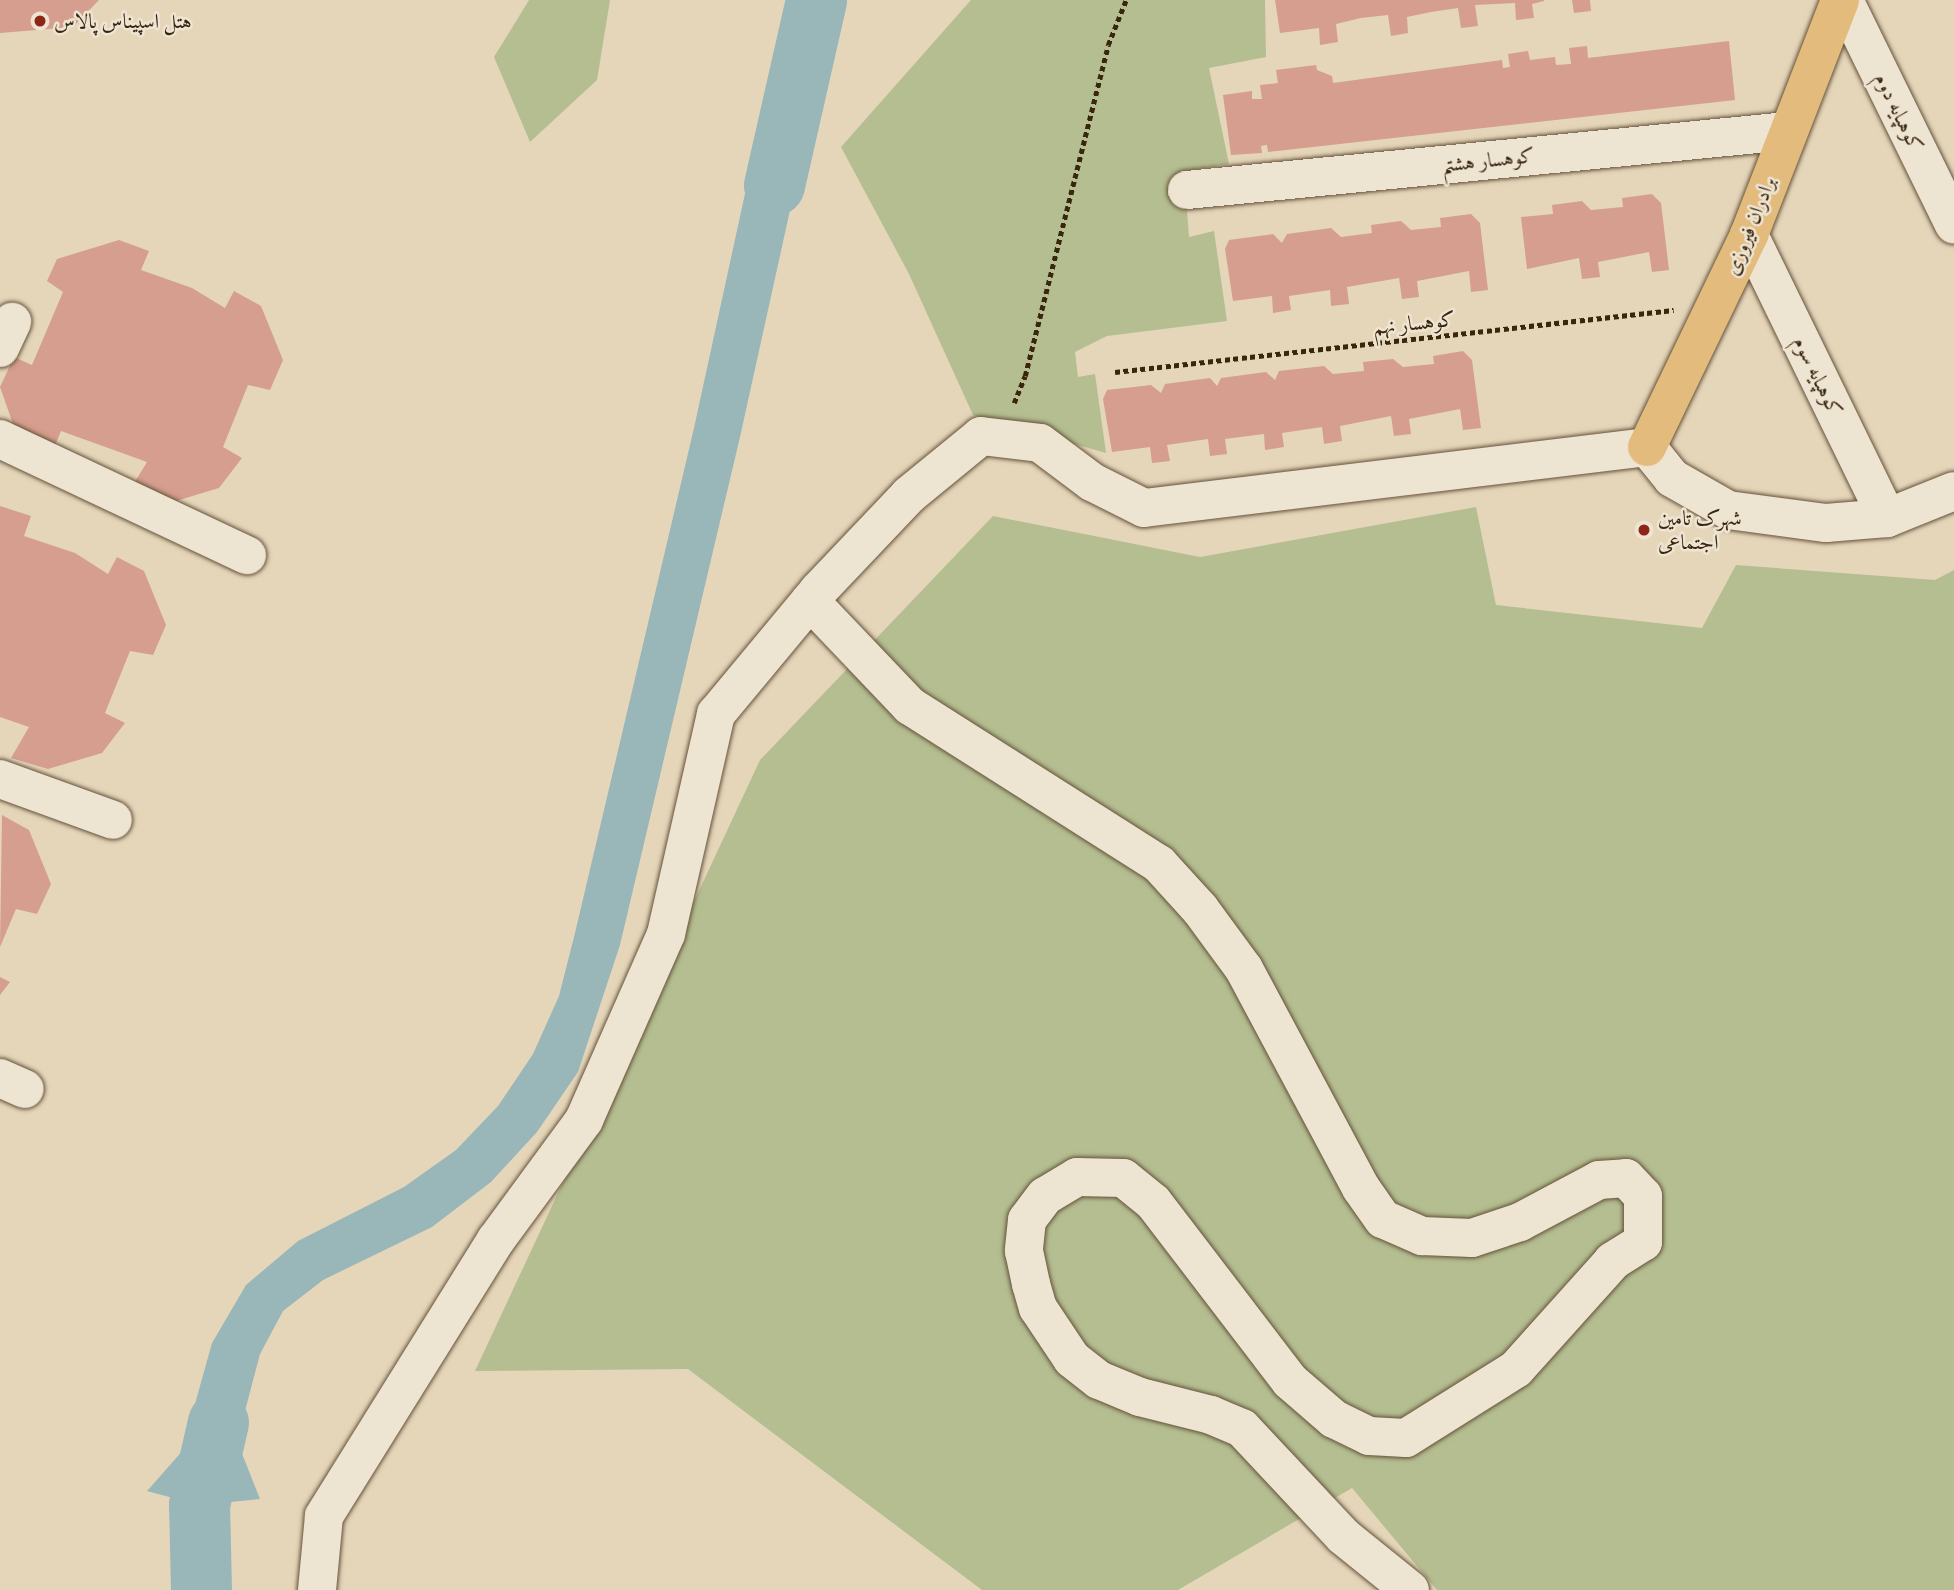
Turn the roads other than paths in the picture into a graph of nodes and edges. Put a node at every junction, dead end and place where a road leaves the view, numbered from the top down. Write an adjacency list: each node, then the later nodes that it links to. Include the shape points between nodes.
1 (1842, 0): 2 (main road, برادران فیروزی); 4 (street, کوهپایه دوم)
2 (1788, 131): 3 (street, کوهسار هشتم); 5 (main road, برادران فیروزی)
3 (1188, 190)
4 (1954, 225)
5 (1749, 235): 7 (main road, برادران فیروزی); 9 (street, کوهپایه سوم)
6 (0, 439): 10 (street)
7 (1647, 447): 9 (street, via 1672,478 1728,510 1826,523); 11 (street, via 1144,508 1092,482 1040,443 981,436 909,495)
8 (1954, 491): 9 (street)
9 (1887, 518)
10 (247, 555)
11 (810, 600): 14 (street, via 716,714 666,934 584,1120 496,1240 324,1516); 15 (street, via 910,706 1159,864 1200,909 1244,969 1361,1188 1383,1219 1422,1236 1472,1238 1520,1222 1599,1180 1626,1178 1643,1196 1643,1242 1613,1261 1516,1369 1406,1438 1370,1436 1334,1419 1290,1381 1153,1202 1123,1178 1077,1177 1045,1196 1027,1220 1024,1251 1038,1308 1072,1359 1098,1380 1242,1428 1343,1536)
12 (0, 779): 13 (street)
13 (113, 820)
14 (317, 1590)
15 (1410, 1590)

